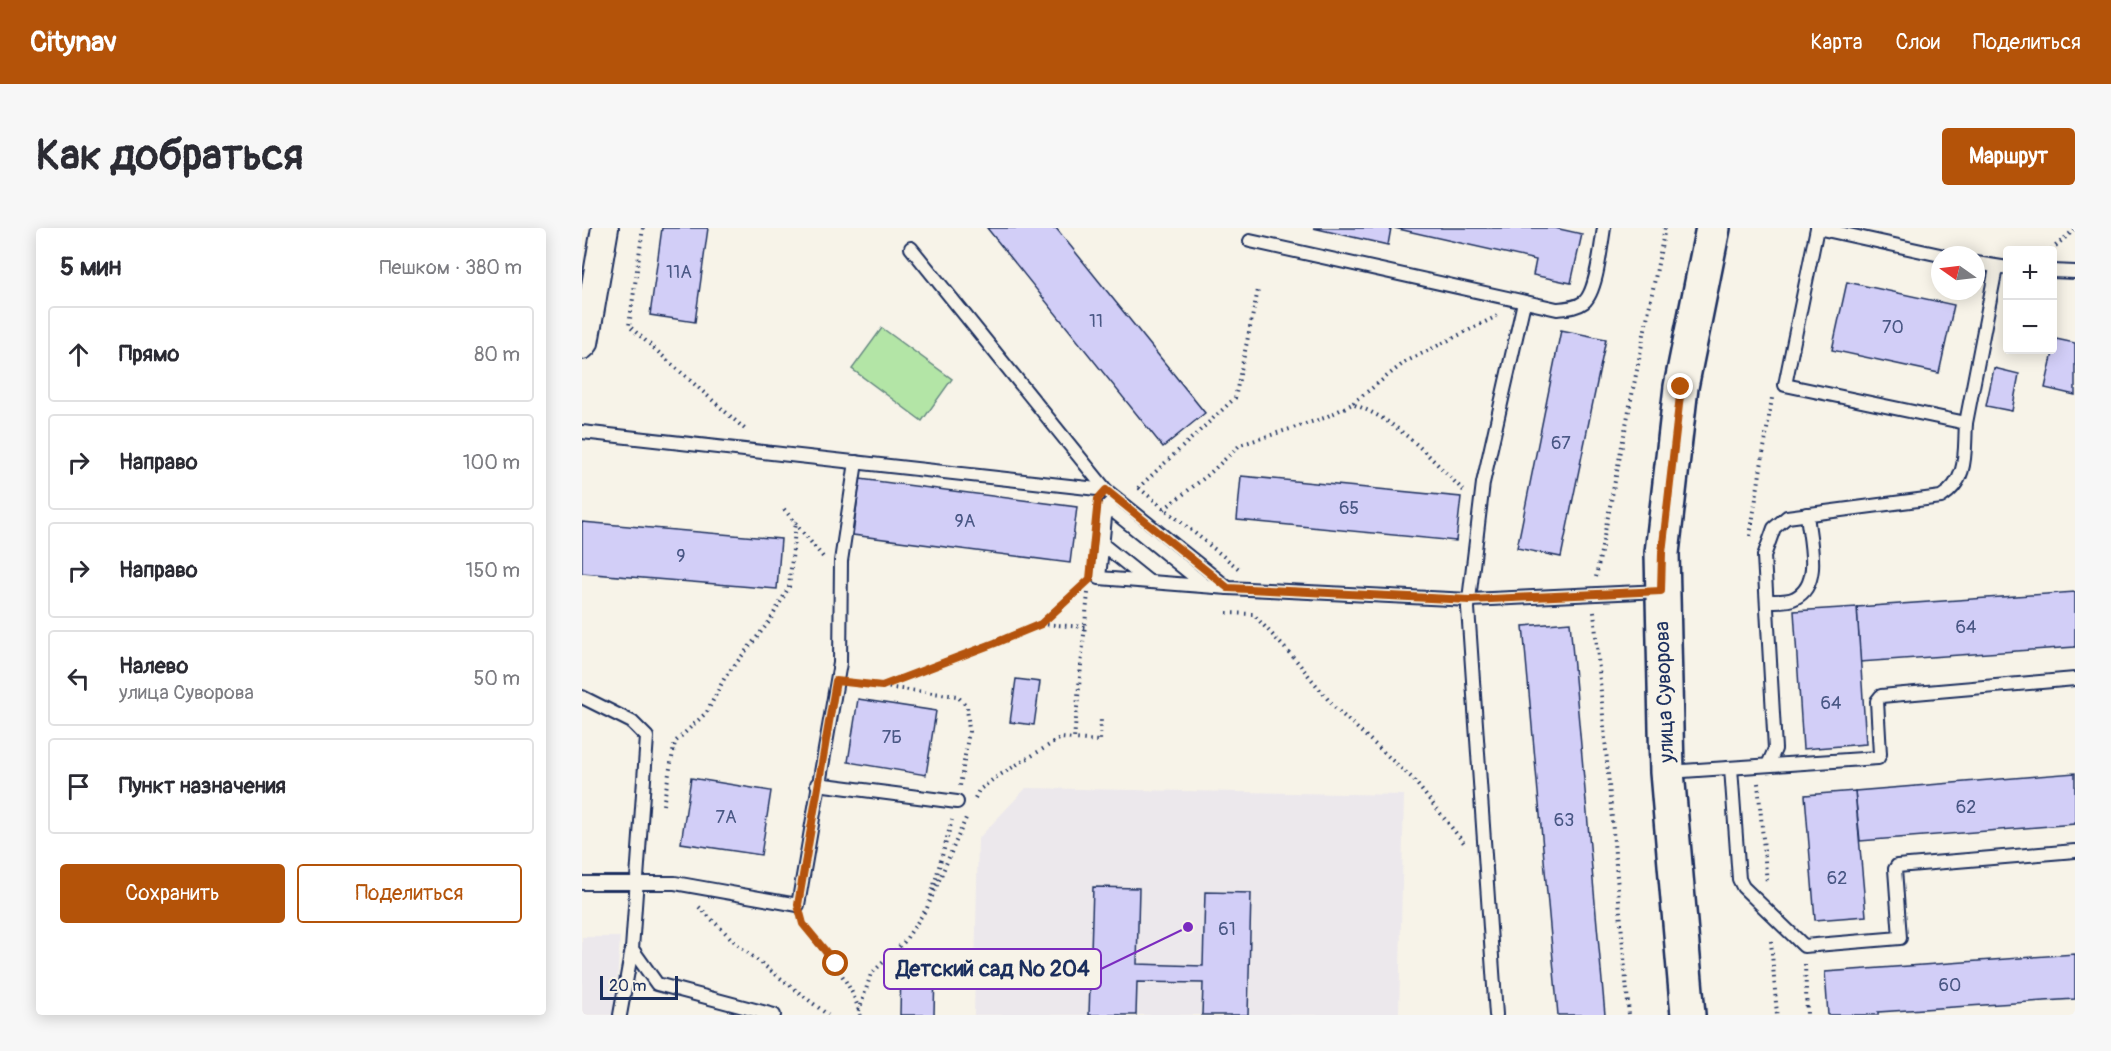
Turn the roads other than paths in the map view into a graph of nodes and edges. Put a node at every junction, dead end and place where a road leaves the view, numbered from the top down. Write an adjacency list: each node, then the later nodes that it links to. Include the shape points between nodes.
1 (605, 228): 13 (street)
2 (1604, 228): 12 (lane, via 1592,292 1586,301 1557,309)
3 (1713, 228): 23 (main road, улица Суворова, via 1681,387)
4 (1817, 228): 7 (lane); 14 (lane, via 1785,385)
5 (1250, 241): 12 (lane)
6 (910, 248): 17 (lane)
7 (1931, 253)
8 (1985, 265): 9 (lane)
9 (2002, 268): 14 (lane)
10 (2057, 271): 11 (lane)
11 (2075, 272)
12 (1524, 302): 24 (lane, via 1483,483)
13 (582, 346)
14 (1966, 423): 18 (lane, via 1962,472 1955,489 1941,497)
15 (582, 432): 16 (lane)
16 (856, 462): 17 (lane); 31 (lane, via 841,561 840,663)
17 (1109, 498): 19 (lane); 21 (lane); 22 (lane)
18 (1807, 514): 25 (lane, via 1786,517 1768,540 1764,556); 25 (lane, via 1812,576 1805,591 1793,600)
19 (1102, 544): 20 (lane); 20 (lane, via 1098,578)
20 (1148, 581): 21 (lane)
21 (1206, 586): 22 (lane)
22 (1228, 588): 24 (lane)
23 (1661, 591): 24 (lane); 30 (main road, улица Суворова)
24 (1470, 600): 39 (lane)
25 (1767, 601): 28 (lane, via 1775,749)
26 (2075, 679): 28 (lane, via 1881,696 1877,701 1881,754 1878,758)
27 (582, 697): 35 (lane, via 632,722 647,737)
28 (1768, 765): 29 (lane)
29 (1731, 768): 30 (lane); 33 (lane, via 1739,879 1804,946 1900,938 1897,866)
30 (1667, 772): 40 (main road, улица Суворова)
31 (817, 784): 32 (lane); 35 (lane, via 798,905 675,883)
32 (957, 802)
33 (2075, 851)
34 (582, 883): 35 (lane)
35 (639, 883): 36 (lane)
36 (632, 949): 37 (lane); 38 (lane, via 657,984)
37 (620, 1015)
38 (774, 1015)
39 (1496, 1015)
40 (1688, 1015)

